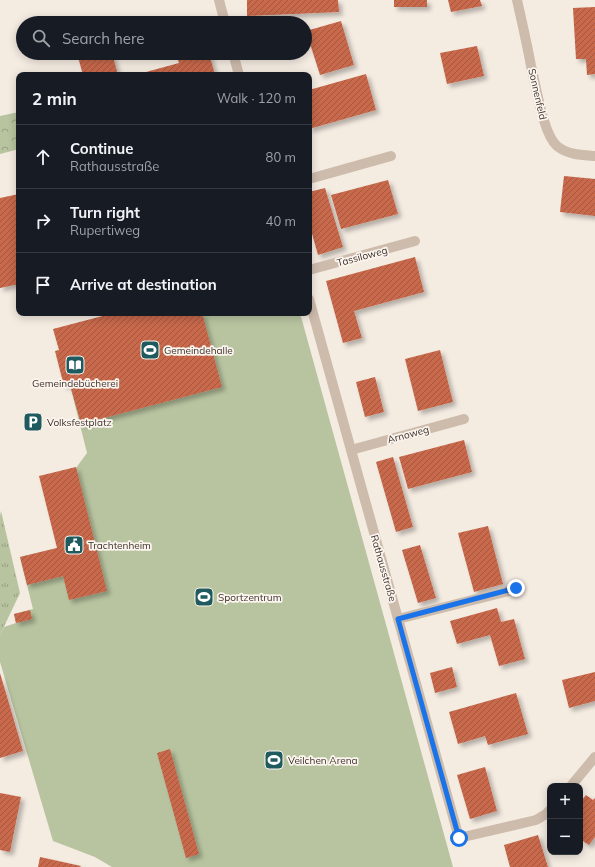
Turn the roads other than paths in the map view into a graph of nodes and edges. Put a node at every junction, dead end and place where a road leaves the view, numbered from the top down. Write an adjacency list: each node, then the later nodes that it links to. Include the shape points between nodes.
1 (219, 0): 3 (street)
2 (517, 0): 7 (street, Sonnenfeld, via 544,119 551,138 556,145 572,154)
3 (223, 16)
4 (235, 60): 5 (street)
5 (238, 72)
6 (391, 156): 8 (street)
7 (595, 156)
8 (312, 178)
9 (415, 241): 10 (street, Tassiloweg)
10 (312, 269)
11 (312, 310): 13 (street, Rathausstraße)
12 (464, 419): 13 (street, Arnoweg)
13 (351, 450): 15 (street, Rathausstraße)
14 (516, 588): 15 (street)
15 (398, 619): 18 (street, Rathausstraße, via 459,838 536,820)
16 (595, 757): 17 (street)
17 (574, 783)
18 (547, 813)

